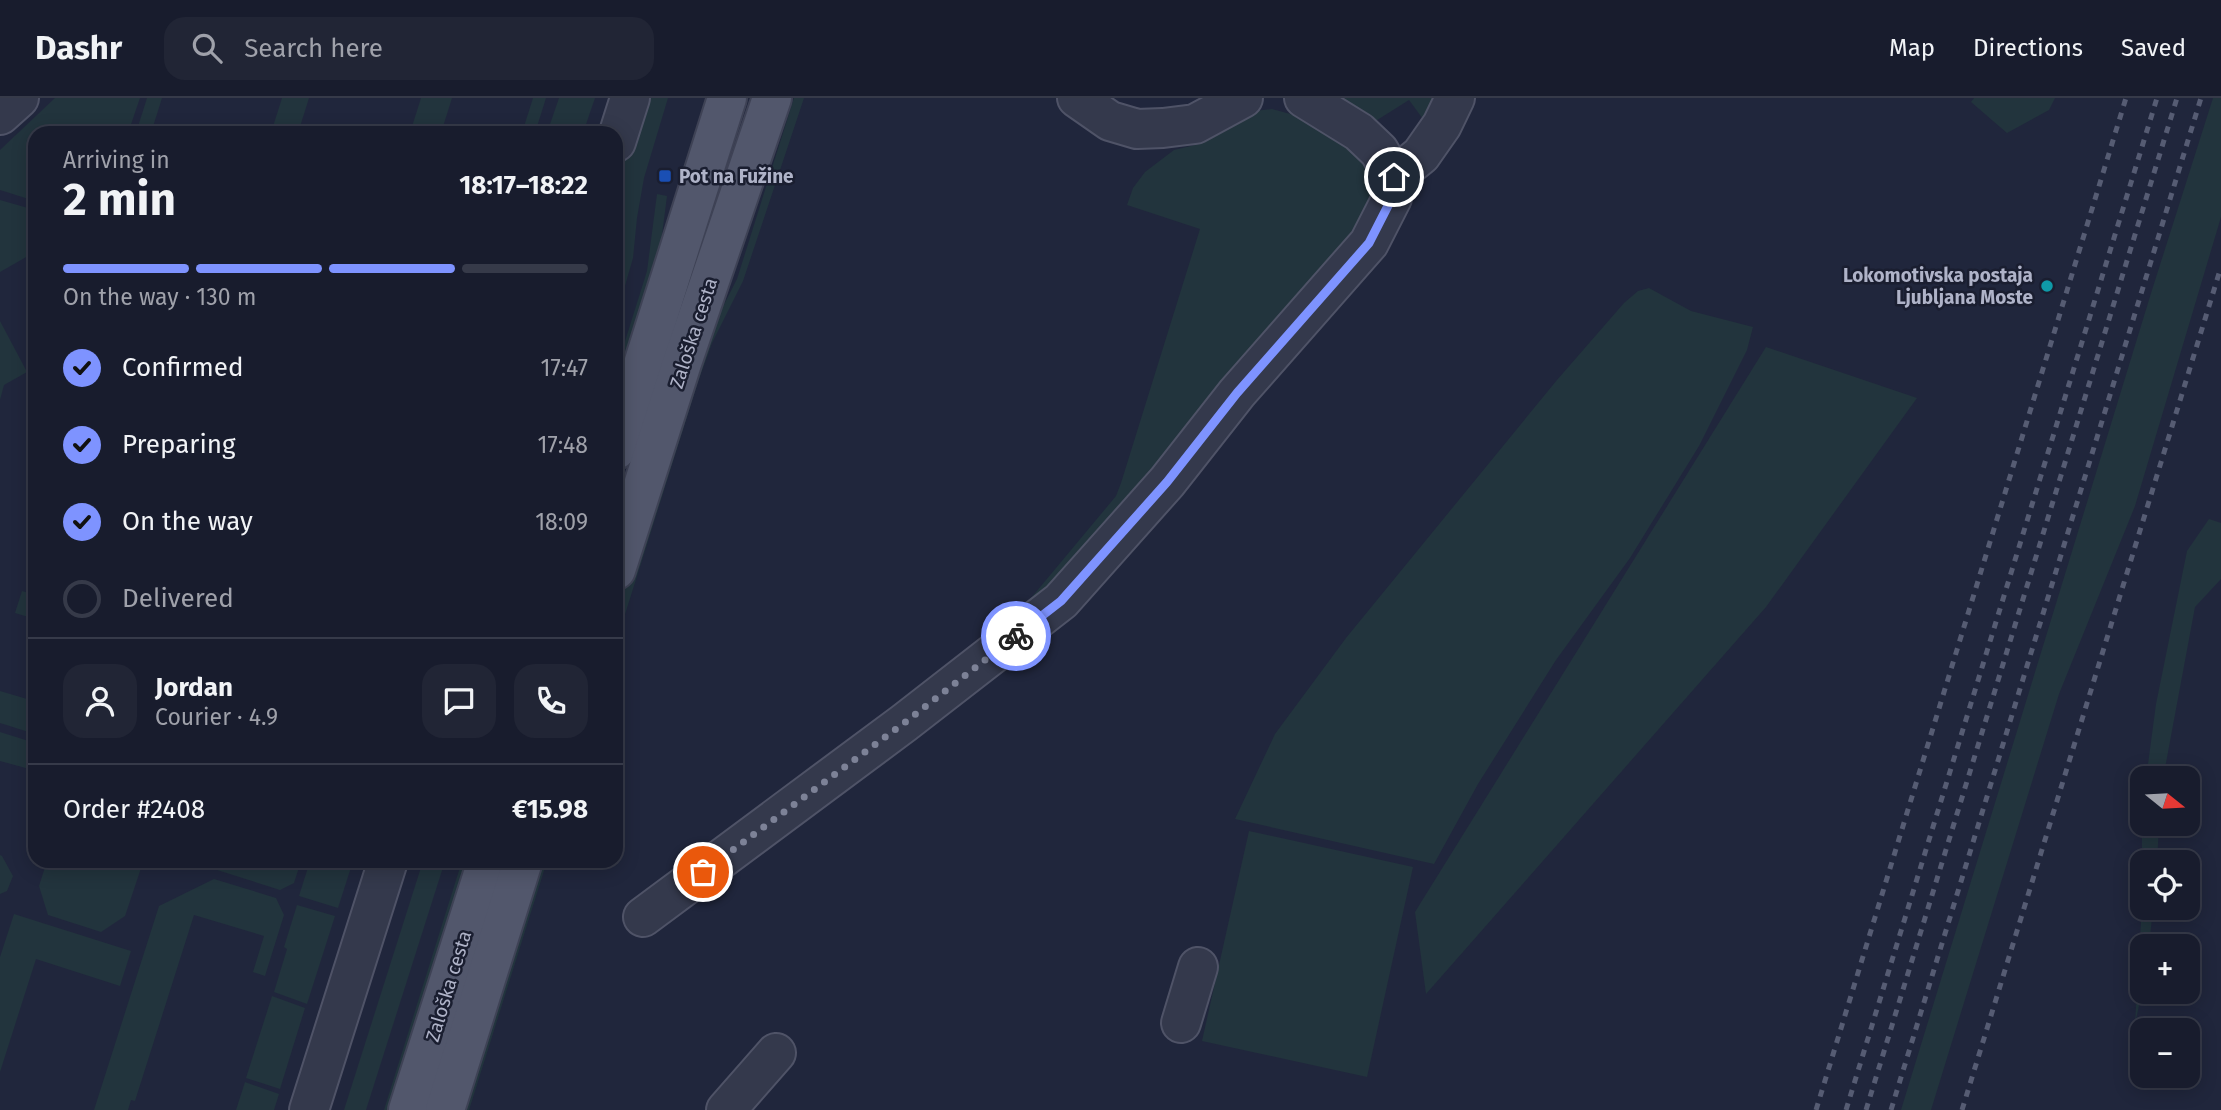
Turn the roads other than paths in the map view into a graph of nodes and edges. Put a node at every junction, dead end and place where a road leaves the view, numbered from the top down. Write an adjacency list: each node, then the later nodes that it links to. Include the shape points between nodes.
1 (19, 98): 9 (street)
2 (630, 98): 10 (street)
3 (727, 98): 12 (main road, Zaloška cesta)
4 (772, 98): 13 (main road, Zaloška cesta)
5 (1077, 98): 6 (street, via 1110,121 1137,129 1195,124)
6 (1243, 98)
7 (1304, 98): 11 (street, via 1359,132 1379,151)
8 (1455, 98): 11 (street, via 1420,155)
9 (0, 115)
10 (621, 126)
11 (1394, 177): 17 (street, via 1392,198 1369,243 1061,601)
12 (623, 428)
13 (623, 548)
14 (386, 868): 21 (street)
15 (485, 868): 22 (main road, Zaloška cesta)
16 (521, 868): 23 (main road, Zaloška cesta)
17 (643, 917)
18 (1198, 967): 19 (street)
19 (1181, 1023)
20 (776, 1053): 24 (street)
21 (309, 1110)
22 (408, 1110)
23 (445, 1110)
24 (726, 1110)

